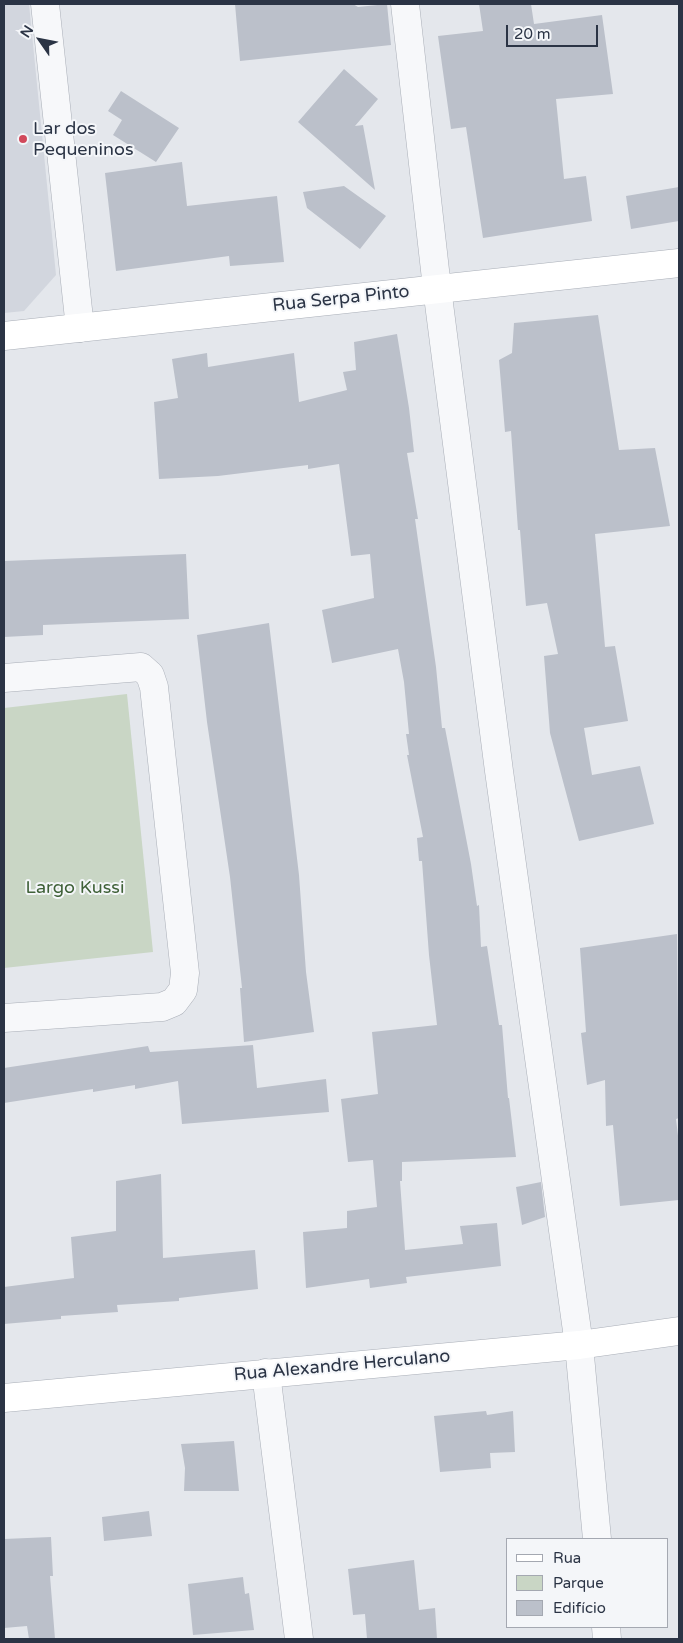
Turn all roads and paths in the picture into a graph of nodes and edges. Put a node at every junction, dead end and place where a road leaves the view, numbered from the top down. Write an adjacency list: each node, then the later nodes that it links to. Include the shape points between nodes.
1 (45, 4): 5 (street)
2 (405, 4): 4 (street)
3 (679, 263): 4 (main road, Rua Serpa Pinto)
4 (437, 288): 5 (main road, Rua Serpa Pinto); 10 (street, via 499,771)
5 (80, 328): 6 (main road, Rua Serpa Pinto)
6 (4, 336)
7 (4, 678): 8 (street, via 141,667 150,674 185,973 183,990 174,1002 162,1007)
8 (4, 1018)
9 (679, 1331): 10 (main road, Rua Alexandre Herculano)
10 (579, 1345): 11 (main road, Rua Alexandre Herculano); 13 (street)
11 (266, 1373): 12 (main road, Rua Alexandre Herculano); 14 (street)
12 (4, 1398)
13 (598, 1538)
14 (299, 1639)

